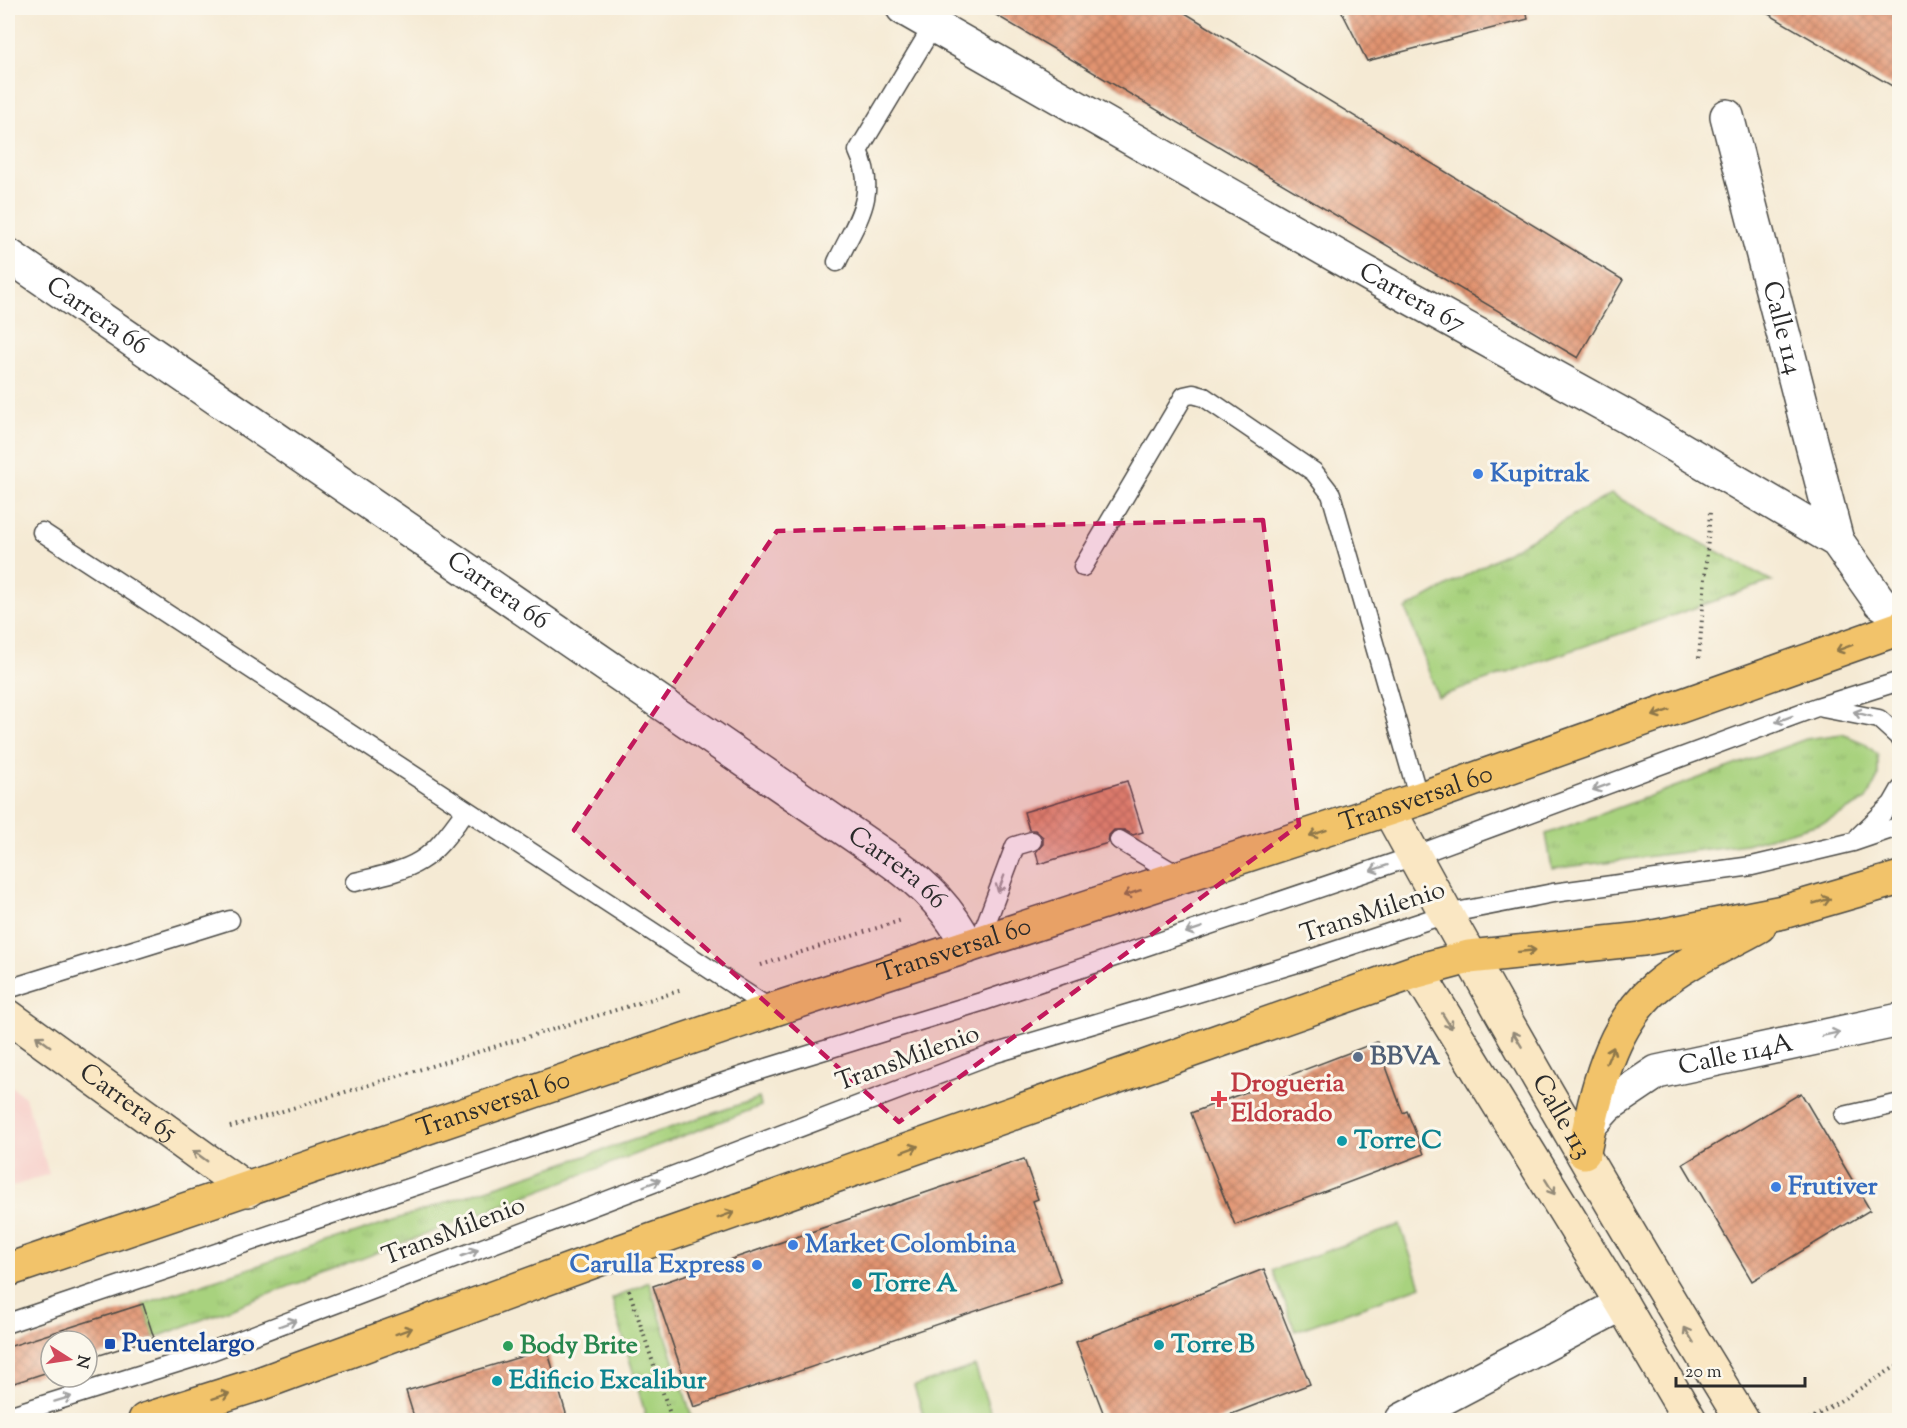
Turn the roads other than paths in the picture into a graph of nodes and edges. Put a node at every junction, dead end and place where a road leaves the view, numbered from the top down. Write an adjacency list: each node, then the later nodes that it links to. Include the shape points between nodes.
1 (903, 8): 2 (street, Carrera 67)
2 (933, 26): 5 (lane, via 858,151 869,187); 7 (street, Carrera 67)
3 (1727, 116): 7 (street, Calle 114)
4 (8, 255): 29 (street, Carrera 66, via 893,862 944,906)
5 (837, 262)
6 (42, 532): 16 (lane)
7 (1837, 541): 9 (street, Carrera 67, via 1880,602)
8 (1083, 567): 15 (lane, via 1184,396 1204,397 1314,472 1331,494)
9 (1899, 614)
10 (1899, 628): 15 (main road, Transversal 60, one-way to 15)
11 (1899, 681): 12 (lane, TransMilenio)
12 (1816, 707): 13 (lane, one-way to 12, via 1879,719); 22 (lane, TransMilenio, one-way to 22)
13 (1899, 738)
14 (1899, 790): 21 (lane, via 1892,804)
15 (1419, 800): 17 (main road, Transversal 60)
16 (466, 810): 25 (lane, via 440,847 419,863); 33 (lane)
17 (1389, 810): 22 (street, Calle 113); 23 (main road, Transversal 60, one-way to 23)
18 (1899, 826): 21 (lane, TransMilenio)
19 (1119, 840): 23 (lane)
20 (1032, 841): 29 (lane, one-way to 29, via 1015,846)
21 (1853, 842): 27 (lane, TransMilenio, via 1752,867 1553,892)
22 (1414, 856): 27 (street, Calle 113); 42 (lane, TransMilenio, one-way to 42, via 981,1002 760,1070)
23 (1181, 877): 29 (main road, Transversal 60, one-way to 29)
24 (1899, 878): 26 (main road, one-way to 24)
25 (355, 882)
26 (1783, 912): 30 (main road, one-way to 26, via 1643,939); 38 (main road, one-way to 26, via 1604,1068 1641,1001 1672,976)
27 (1446, 914): 30 (street, Calle 113); 43 (lane, TransMilenio, one-way to 27, via 193,1358 993,1054 1301,962)
28 (230, 920): 32 (lane)
29 (973, 944): 33 (main road, Transversal 60)
30 (1469, 957): 31 (main road); 38 (street, Calle 113, one-way to 30)
31 (1417, 971): 41 (street, Calle 113, one-way to 41); 44 (main road, one-way to 31, via 260,1384 639,1245)
32 (8, 989)
33 (772, 1010): 39 (main road, Transversal 60)
34 (8, 1016): 39 (street, Carrera 65, one-way to 34)
35 (1899, 1020): 38 (street, Calle 114A, one-way to 35, via 1608,1105 1657,1072)
36 (1899, 1103): 37 (lane)
37 (1844, 1116)
38 (1586, 1139): 47 (street, Calle 113, one-way to 38, via 1658,1284)
39 (248, 1190): 40 (main road, Transversal 60)
40 (8, 1270)
41 (1622, 1304): 45 (street); 46 (street, Calle 113)
42 (8, 1323)
43 (8, 1416)
44 (145, 1420)
45 (1402, 1420)
46 (1690, 1420)
47 (1742, 1420)

